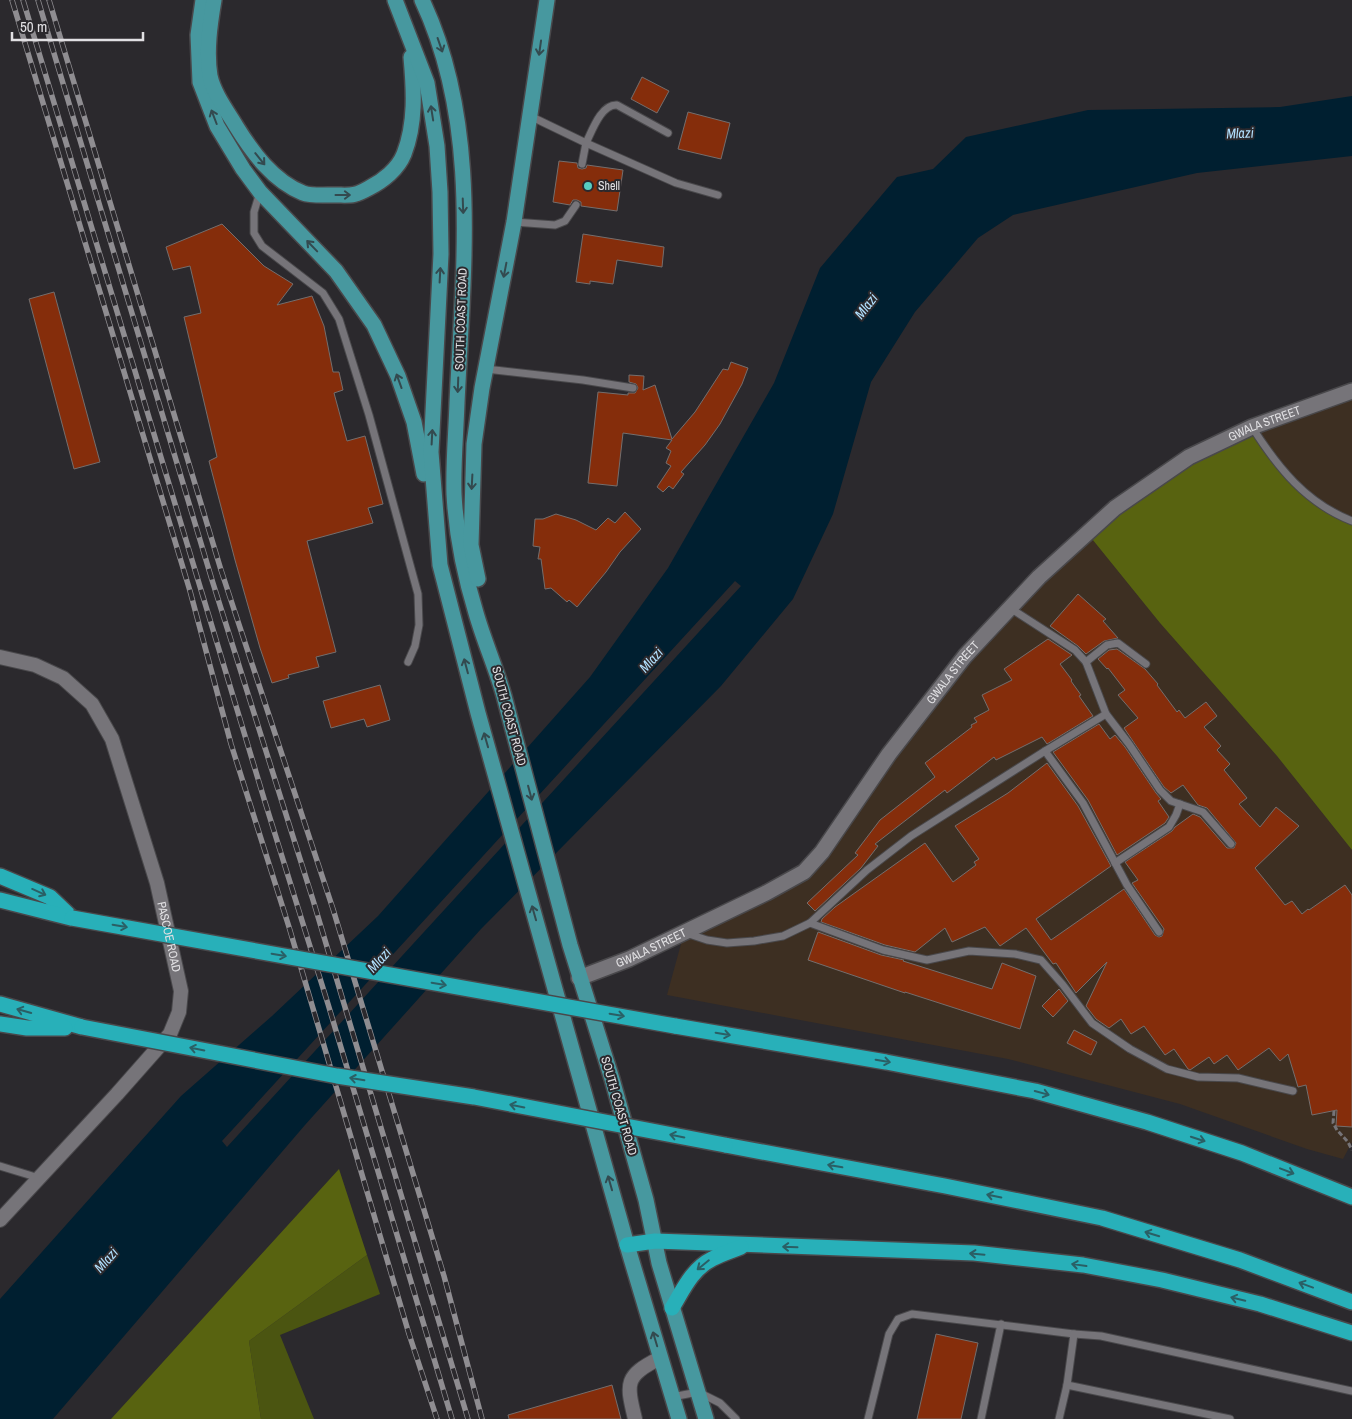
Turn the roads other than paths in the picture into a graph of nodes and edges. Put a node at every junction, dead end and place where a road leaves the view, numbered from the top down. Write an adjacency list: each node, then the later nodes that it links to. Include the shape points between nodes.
1 (203, 0): 11 (main road, one-way to 1, via 217,126 200,82 198,35)
2 (214, 0): 6 (main road, one-way to 6, via 208,56 210,77 218,96 263,163 280,179 304,193 356,196 384,181 403,156 413,123 414,84)
3 (395, 0): 6 (main road, SOUTH COAST ROAD)
4 (422, 0): 25 (main road, SOUTH COAST ROAD, one-way to 25, via 446,64 462,166 464,233 454,495 462,554 476,614)
5 (547, 0): 7 (main road, one-way to 7)
6 (409, 34): 20 (main road, SOUTH COAST ROAD, one-way to 6, via 431,452 441,254 440,192 427,83)
7 (530, 116): 9 (lane); 14 (main road)
8 (668, 133): 9 (lane, via 612,104 604,109)
9 (586, 143): 10 (lane); 12 (lane, via 676,183)
10 (582, 164)
11 (260, 192): 20 (main road, one-way to 11, via 414,422 378,333 336,271); 23 (lane, via 254,212 254,233 262,246 323,293 339,319 348,345 418,594 419,625)
12 (718, 195)
13 (576, 206): 14 (lane, via 565,221 555,225)
14 (514, 222): 15 (main road, one-way to 15)
15 (486, 369): 16 (lane); 25 (main road, one-way to 25, via 474,444 471,545)
16 (633, 388)
17 (1352, 391): 18 (street, GWALA STREET)
18 (1252, 426): 19 (lane, via 1301,490 1333,513); 21 (street, GWALA STREET, via 1189,457 1115,508)
19 (1352, 520)
20 (440, 564): 48 (main road, SOUTH COAST ROAD, one-way to 20, via 478,713)
21 (1010, 608): 24 (lane, via 1075,650); 36 (street, GWALA STREET, via 965,656 804,872)
22 (0, 657): 44 (street, PASCOE ROAD, via 35,665 63,678 92,704 112,739 157,883 181,991 179,1012 170,1034)
23 (408, 662)
24 (1086, 662): 26 (lane, via 1107,645 1118,643); 27 (lane)
25 (495, 664): 38 (main road, SOUTH COAST ROAD, one-way to 38)
26 (1146, 664)
27 (1106, 714): 28 (lane); 29 (lane, via 1160,790 1171,801)
28 (1045, 751): 31 (lane, via 1083,803); 35 (lane, via 911,836 867,870)
29 (1180, 804): 30 (lane, via 1203,812); 31 (lane, via 1169,827)
30 (1231, 844)
31 (1115, 863): 37 (lane)
32 (0, 876): 34 (highway, one-way to 34, via 50,897)
33 (0, 900): 34 (highway)
34 (72, 918): 45 (highway, one-way to 45, bridge, via 1035,1091 1224,1147)
35 (810, 923): 36 (lane, via 783,936 754,942 727,943); 42 (lane, via 883,950 927,960 969,951 1015,954 1041,960 1092,1023 1130,1049 1168,1069 1198,1077 1238,1078)
36 (685, 932): 38 (street, GWALA STREET)
37 (1159, 932)
38 (579, 978): 47 (main road, SOUTH COAST ROAD, via 612,1079)
39 (0, 1004): 41 (highway, one-way to 39)
40 (0, 1024): 41 (highway, via 27,1028)
41 (82, 1027): 50 (highway, one-way to 41, bridge, via 1240,1260 1102,1218 484,1099 337,1076)
42 (1294, 1091)
43 (0, 1166): 44 (lane)
44 (39, 1178): 46 (street, PASCOE ROAD)
45 (1352, 1197)
46 (0, 1220)
47 (655, 1241): 48 (highway); 49 (highway); 51 (main road, SOUTH COAST ROAD)
48 (627, 1245): 55 (main road, SOUTH COAST ROAD, one-way to 48)
49 (747, 1245): 51 (highway, one-way to 51, via 711,1260 699,1269); 53 (highway, one-way to 49, via 1260,1304 1083,1265 974,1253)
50 (1352, 1302)
51 (672, 1308): 58 (main road, SOUTH COAST ROAD)
52 (1001, 1324): 54 (lane); 65 (lane, via 912,1314 898,1319 889,1334); 66 (lane)
53 (1352, 1333)
54 (1074, 1334): 56 (lane); 57 (lane, via 1101,1336)
55 (660, 1358): 59 (main road, SOUTH COAST ROAD); 61 (street, via 637,1372 629,1387)
56 (1067, 1385): 60 (lane); 67 (lane)
57 (1352, 1391)
58 (698, 1392): 59 (lane); 63 (main road, SOUTH COAST ROAD); 64 (lane, via 720,1403)
59 (672, 1397): 62 (main road, SOUTH COAST ROAD)
60 (1208, 1416): 68 (lane)
61 (635, 1419)
62 (679, 1419)
63 (706, 1419)
64 (736, 1419)
65 (868, 1419)
66 (981, 1419)
67 (1059, 1419)
68 (1230, 1419)

